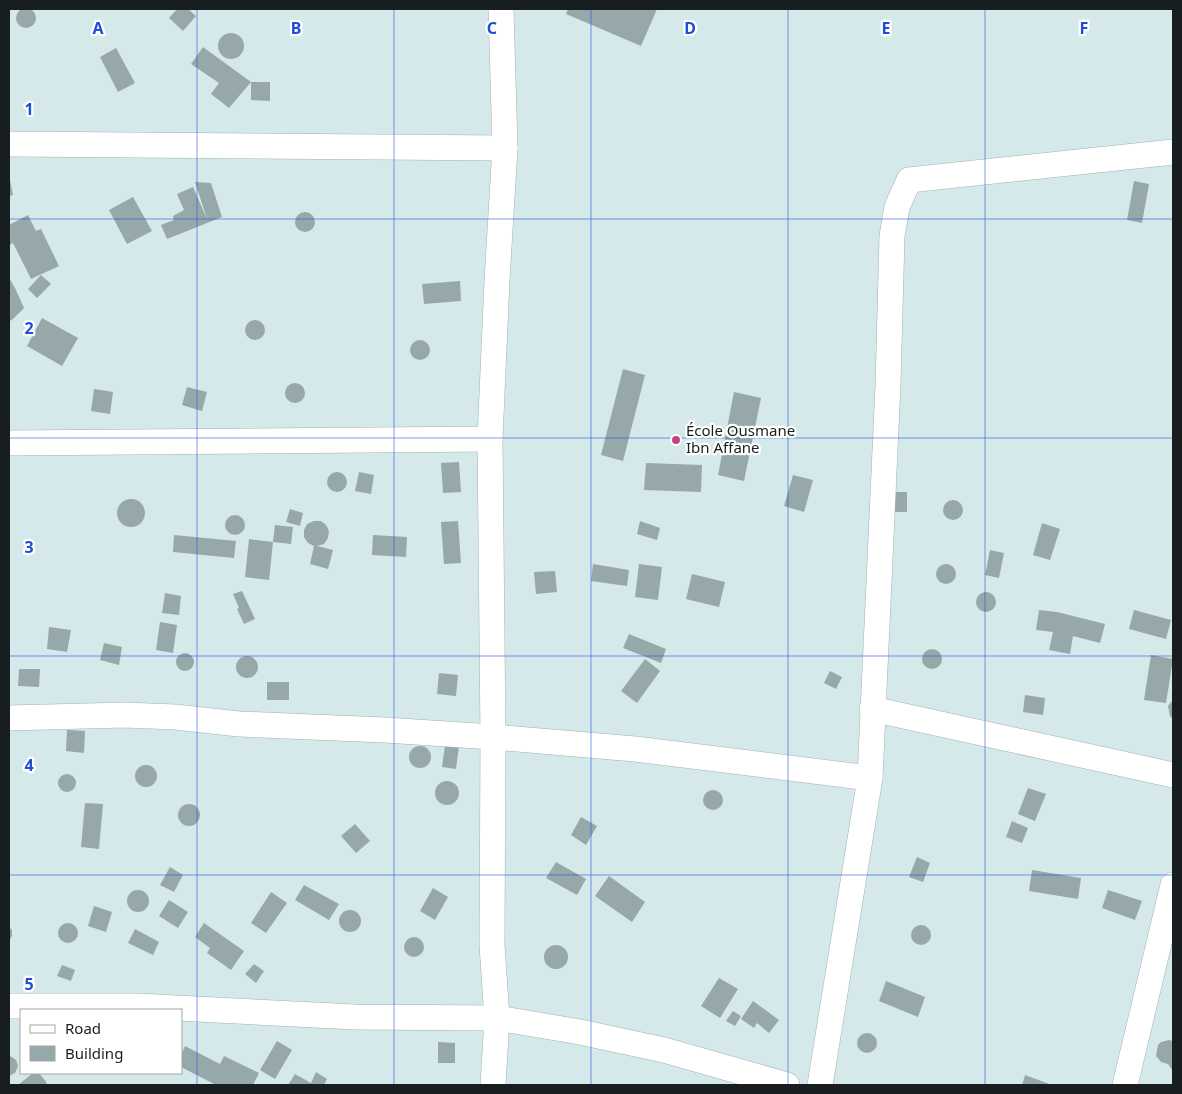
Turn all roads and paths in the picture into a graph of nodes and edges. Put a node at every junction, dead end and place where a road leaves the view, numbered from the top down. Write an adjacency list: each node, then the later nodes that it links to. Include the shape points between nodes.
1 (501, 9): 3 (street)
2 (9, 144): 3 (street)
3 (505, 148): 5 (street)
4 (1173, 152): 7 (street, via 909,180 897,207 892,236)
5 (490, 439): 6 (street); 9 (street)
6 (9, 443)
7 (872, 709): 10 (street); 11 (street)
8 (9, 718): 9 (street, via 125,715)
9 (493, 737): 11 (street, via 635,748); 14 (street, via 492,945)
10 (1173, 775)
11 (870, 778): 17 (street)
12 (1173, 885): 18 (street)
13 (9, 1006): 14 (street, via 137,1006 355,1017)
14 (497, 1018): 15 (street); 16 (street, via 664,1050)
15 (493, 1085)
16 (787, 1085)
17 (820, 1085)
18 (1125, 1085)

